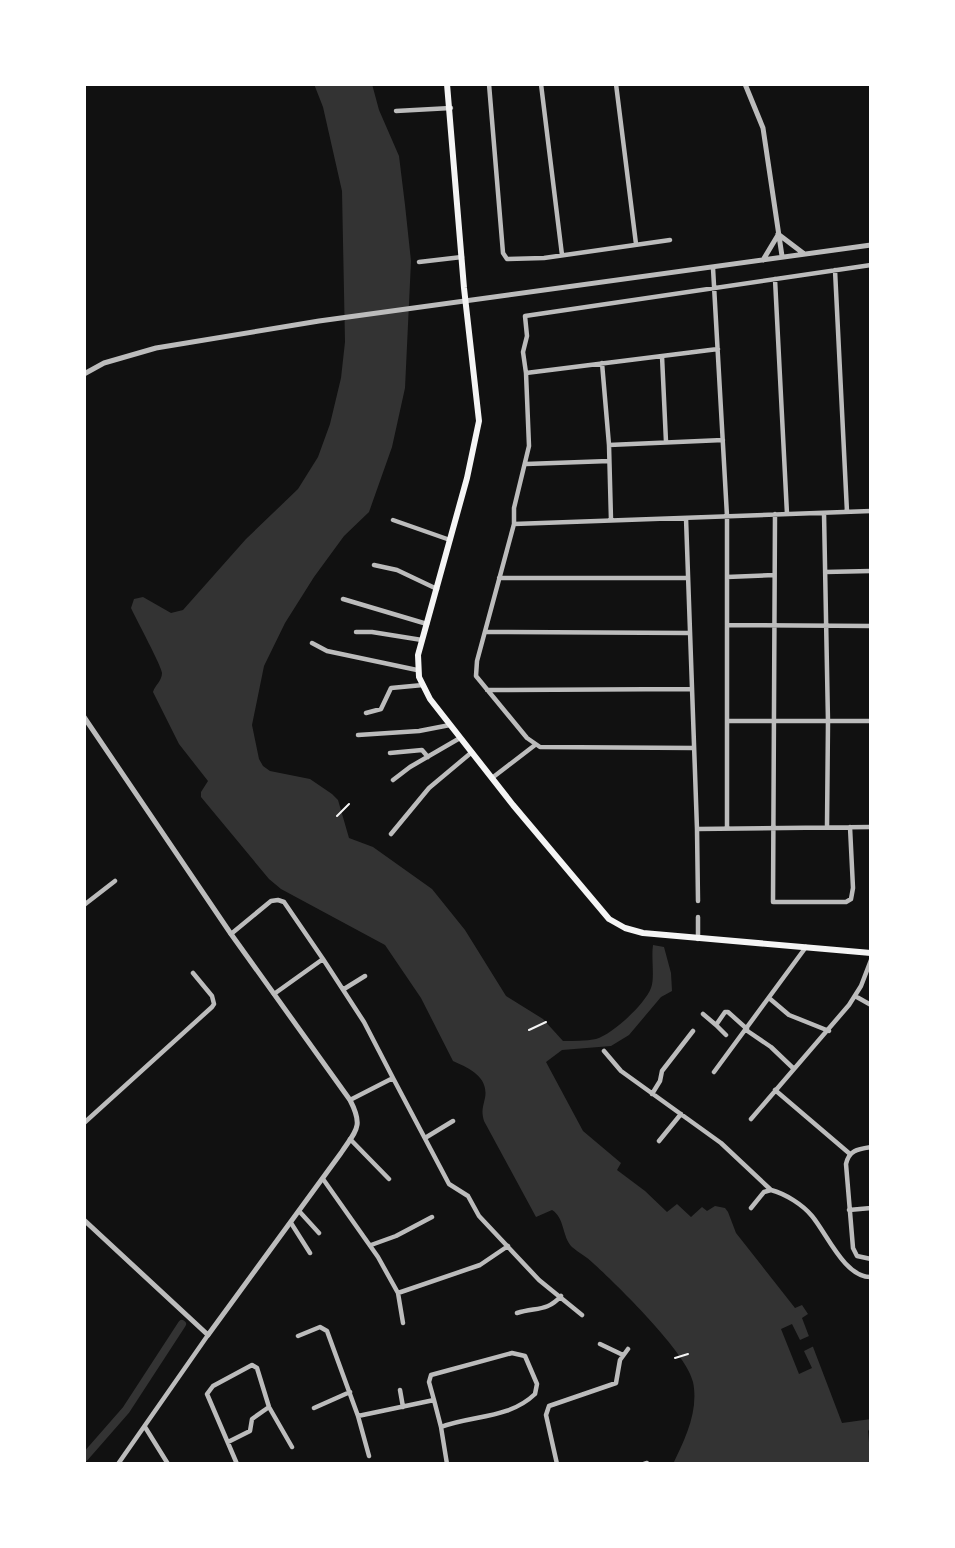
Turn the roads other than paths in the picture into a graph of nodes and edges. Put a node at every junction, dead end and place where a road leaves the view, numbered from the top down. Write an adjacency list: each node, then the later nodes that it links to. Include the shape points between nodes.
1 (447, 84): 6 (main road)
2 (489, 84): 13 (street, via 503,253 510,260)
3 (541, 84): 13 (street)
4 (615, 84): 10 (street)
5 (745, 84): 8 (street, via 763,128)
6 (451, 108): 7 (street); 15 (main road)
7 (396, 111)
8 (778, 234): 12 (street); 14 (street); 16 (street)
9 (670, 240): 10 (street)
10 (636, 244): 13 (street)
11 (871, 245): 12 (street)
12 (803, 253): 14 (street)
13 (562, 255)
14 (782, 256): 16 (street)
15 (462, 257): 17 (street); 43 (main road, via 479,421)
16 (763, 260): 19 (street)
17 (419, 261)
18 (871, 265): 20 (street)
19 (713, 268): 22 (street); 27 (street, via 319,321 156,348 104,363)
20 (835, 270): 21 (street); 34 (street)
21 (775, 279): 22 (street); 37 (street)
22 (715, 288): 23 (street); 26 (street, via 527,314)
23 (718, 348): 24 (street); 28 (street)
24 (662, 356): 25 (street); 29 (street)
25 (602, 363): 26 (street); 30 (street)
26 (526, 373): 32 (street)
27 (84, 374)
28 (723, 440): 29 (street); 38 (street)
29 (666, 442): 30 (street)
30 (609, 445): 31 (street)
31 (609, 461): 32 (street); 41 (street)
32 (526, 464): 42 (street)
33 (871, 511): 34 (street)
34 (847, 512): 35 (street)
35 (824, 513): 37 (street); 46 (street)
36 (775, 514): 37 (street); 38 (street); 47 (street)
37 (787, 514)
38 (727, 516): 39 (street); 48 (street)
39 (686, 518): 41 (street); 50 (street)
40 (393, 520): 43 (street)
41 (611, 520): 42 (street)
42 (514, 524): 49 (street)
43 (450, 540): 51 (main road)
44 (374, 565): 51 (street, via 397,570)
45 (871, 571): 46 (street)
46 (825, 572): 56 (street)
47 (775, 575): 48 (street); 55 (street)
48 (726, 577): 54 (street)
49 (499, 578): 50 (street); 59 (street)
50 (687, 578): 60 (street)
51 (437, 589): 53 (main road)
52 (342, 599): 53 (street)
53 (427, 624): 61 (main road)
54 (727, 625): 55 (street); 70 (street)
55 (774, 625): 56 (street); 71 (street)
56 (826, 626): 57 (street); 72 (street)
57 (871, 626)
58 (356, 632): 61 (street)
59 (485, 632): 60 (street); 66 (street, via 476,668)
60 (689, 633): 65 (street)
61 (422, 640): 63 (main road)
62 (312, 643): 63 (street)
63 (417, 670): 64 (main road)
64 (423, 685): 67 (street, via 395,686 381,709); 73 (main road)
65 (692, 689): 66 (street); 77 (street)
66 (486, 690): 76 (street)
67 (366, 713)
68 (84, 716): 94 (street)
69 (871, 721): 72 (street)
70 (727, 722): 71 (street); 86 (street)
71 (774, 722): 72 (street); 87 (street)
72 (828, 722): 83 (street)
73 (450, 725): 74 (street); 75 (main road)
74 (358, 735)
75 (461, 738): 78 (main road); 80 (street)
76 (535, 745): 77 (street); 81 (street)
77 (694, 748): 88 (street)
78 (472, 752): 81 (main road); 89 (street, via 429,788)
79 (390, 753): 80 (street, via 424,750)
80 (428, 757): 82 (street)
81 (492, 778): 95 (main road, via 609,919 643,933)
82 (393, 780)
83 (827, 827): 84 (street); 87 (street)
84 (850, 827): 85 (street); 87 (street, via 853,888 846,902 773,902)
85 (871, 827)
86 (727, 828): 87 (street); 88 (street)
87 (772, 828)
88 (697, 829): 91 (street)
89 (390, 834)
90 (115, 881): 92 (street)
91 (698, 901)
92 (84, 905)
93 (698, 917): 95 (street)
94 (231, 934): 98 (street, via 278,900 284,902); 103 (street)
95 (698, 939): 96 (main road)
96 (806, 947): 97 (main road); 105 (street)
97 (871, 953)
98 (323, 960): 102 (street); 103 (street)
99 (871, 960): 104 (street)
100 (193, 973): 123 (street, via 212,996 212,1007)
101 (365, 976): 102 (street)
102 (344, 989): 116 (street)
103 (274, 994): 119 (street)
104 (855, 996): 106 (street); 111 (street)
105 (769, 998): 109 (street); 111 (street, via 789,1015)
106 (871, 1005)
107 (703, 1014): 108 (street)
108 (716, 1026): 109 (street, via 726,1011); 112 (street)
109 (746, 1029): 114 (street); 115 (street)
110 (693, 1031): 118 (street, via 662,1071)
111 (829, 1031): 114 (street)
112 (726, 1035)
113 (604, 1051): 118 (street, via 621,1071)
114 (794, 1069): 117 (street)
115 (714, 1072)
116 (393, 1078): 119 (street); 124 (street)
117 (775, 1090): 121 (street); 128 (street)
118 (652, 1094): 120 (street)
119 (350, 1100): 125 (street, via 358,1121)
120 (681, 1114): 126 (street); 131 (street)
121 (751, 1119)
122 (453, 1121): 124 (street)
123 (84, 1123)
124 (425, 1138): 141 (street, via 449,1184 468,1196 477,1213)
125 (351, 1139): 129 (street); 130 (street)
126 (659, 1141)
127 (871, 1147): 128 (street)
128 (850, 1154): 134 (street, via 846,1164)
129 (323, 1179): 135 (street); 140 (street)
130 (389, 1179)
131 (771, 1190): 132 (street); 144 (street, via 811,1214 849,1268)
132 (751, 1208)
133 (871, 1208): 134 (street)
134 (849, 1210): 143 (street, via 855,1253)
135 (299, 1211): 138 (street); 139 (street)
136 (432, 1217): 140 (street)
137 (84, 1220): 150 (street)
138 (291, 1223): 142 (street); 150 (street)
139 (319, 1233)
140 (371, 1245): 145 (street)
141 (508, 1246): 145 (street, via 486,1262); 146 (street)
142 (310, 1253)
143 (871, 1259)
144 (871, 1278)
145 (398, 1293): 149 (street)
146 (561, 1296): 147 (street, via 547,1308); 148 (street)
147 (517, 1313)
148 (582, 1315)
149 (403, 1323)
150 (208, 1335): 162 (street)
151 (298, 1336): 156 (street, via 326,1329)
152 (600, 1344): 154 (street)
153 (628, 1349): 154 (street)
154 (623, 1354): 171 (street, via 615,1383 549,1406 546,1415)
155 (400, 1390): 159 (street)
156 (350, 1392): 160 (street); 161 (street)
157 (434, 1400): 159 (street); 163 (street); 163 (street, via 431,1376 512,1353 525,1356 537,1384 535,1394 517,1407)
158 (269, 1407): 164 (street, via 253,1418 250,1430); 164 (street, via 255,1365 210,1388 208,1398); 165 (street)
159 (403, 1407): 161 (street)
160 (314, 1408)
161 (358, 1416): 166 (street)
162 (145, 1427): 167 (street); 168 (street)
163 (441, 1427): 170 (street)
164 (228, 1442): 169 (street)
165 (292, 1447)
166 (369, 1456)
167 (118, 1464)
168 (168, 1464)
169 (237, 1464)
170 (447, 1464)
171 (557, 1464)

